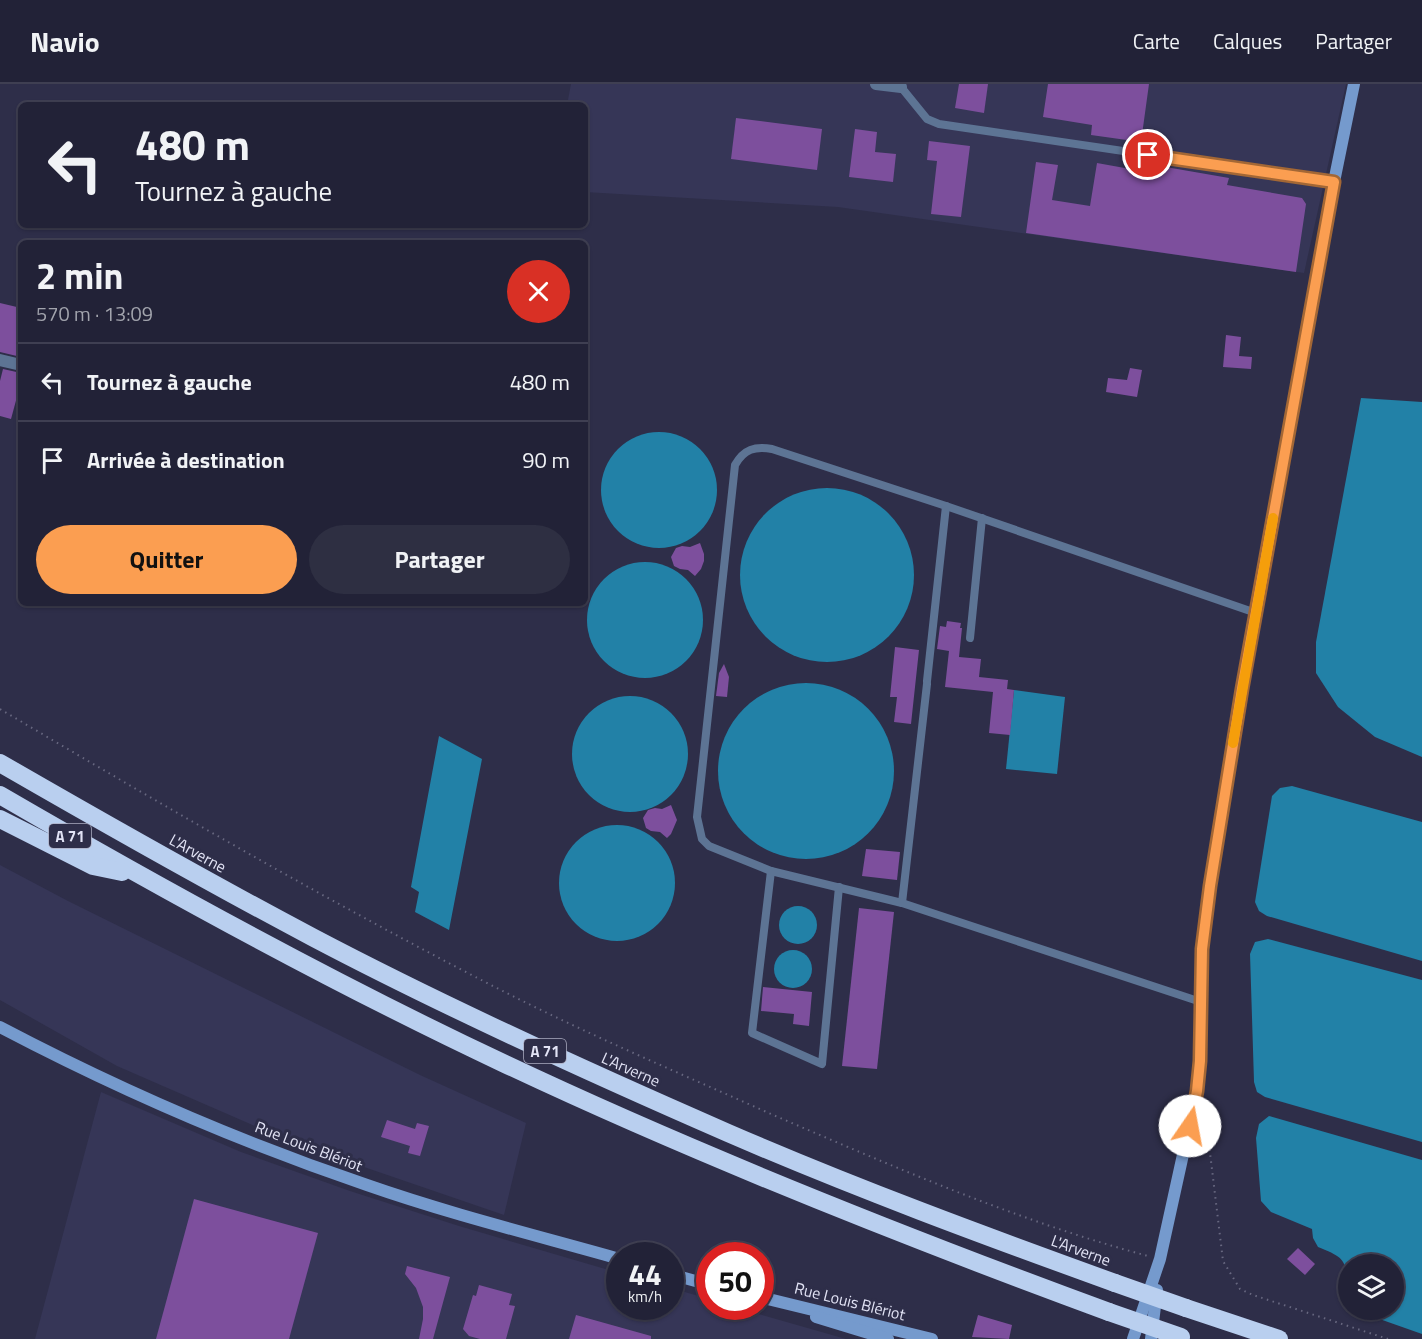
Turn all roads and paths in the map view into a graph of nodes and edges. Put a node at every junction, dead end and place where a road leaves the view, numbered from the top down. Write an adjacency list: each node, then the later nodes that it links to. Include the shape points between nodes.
1 (876, 84): 3 (street)
2 (1354, 84): 4 (main road)
3 (901, 87): 4 (lane, via 927,119 939,124)
4 (1334, 182): 9 (main road)
5 (0, 360): 6 (street)
6 (18, 364)
7 (946, 506): 8 (lane); 15 (lane, via 762,447 741,454 735,465 697,817 702,839 709,846); 18 (lane)
8 (982, 518): 9 (lane); 10 (lane)
9 (1256, 613): 19 (main road, via 1210,886 1202,949)
10 (970, 638)
11 (0, 709): 23 (path, via 331,900 491,986 608,1043 980,1201)
12 (0, 763): 31 (highway, L'Arverne / A 71, bridge, via 317,939 565,1060 871,1192)
13 (0, 795): 16 (highway, A 71)
14 (0, 819): 16 (highway, via 93,866)
15 (771, 871): 17 (lane); 17 (lane, via 752,1033 822,1064)
16 (140, 876): 26 (highway, A 71, bridge, via 378,1002 609,1112 849,1214)
17 (839, 887): 18 (lane)
18 (902, 903): 19 (lane)
19 (1201, 1002): 21 (main road)
20 (0, 1027): 22 (main road, Rue Louis Blériot, via 144,1098 290,1157 367,1185)
21 (1197, 1091): 23 (main road); 32 (path, via 1208,1136 1222,1262 1240,1289)
22 (606, 1255)
23 (1160, 1259): 29 (main road); 30 (main road)
24 (774, 1302): 28 (main road, Rue Louis Blériot)
25 (774, 1303): 27 (main road, Rue Louis Blériot)
26 (1184, 1338)
27 (888, 1339)
28 (932, 1339)
29 (1133, 1339)
30 (1151, 1339)
31 (1278, 1339)
32 (1388, 1339)

